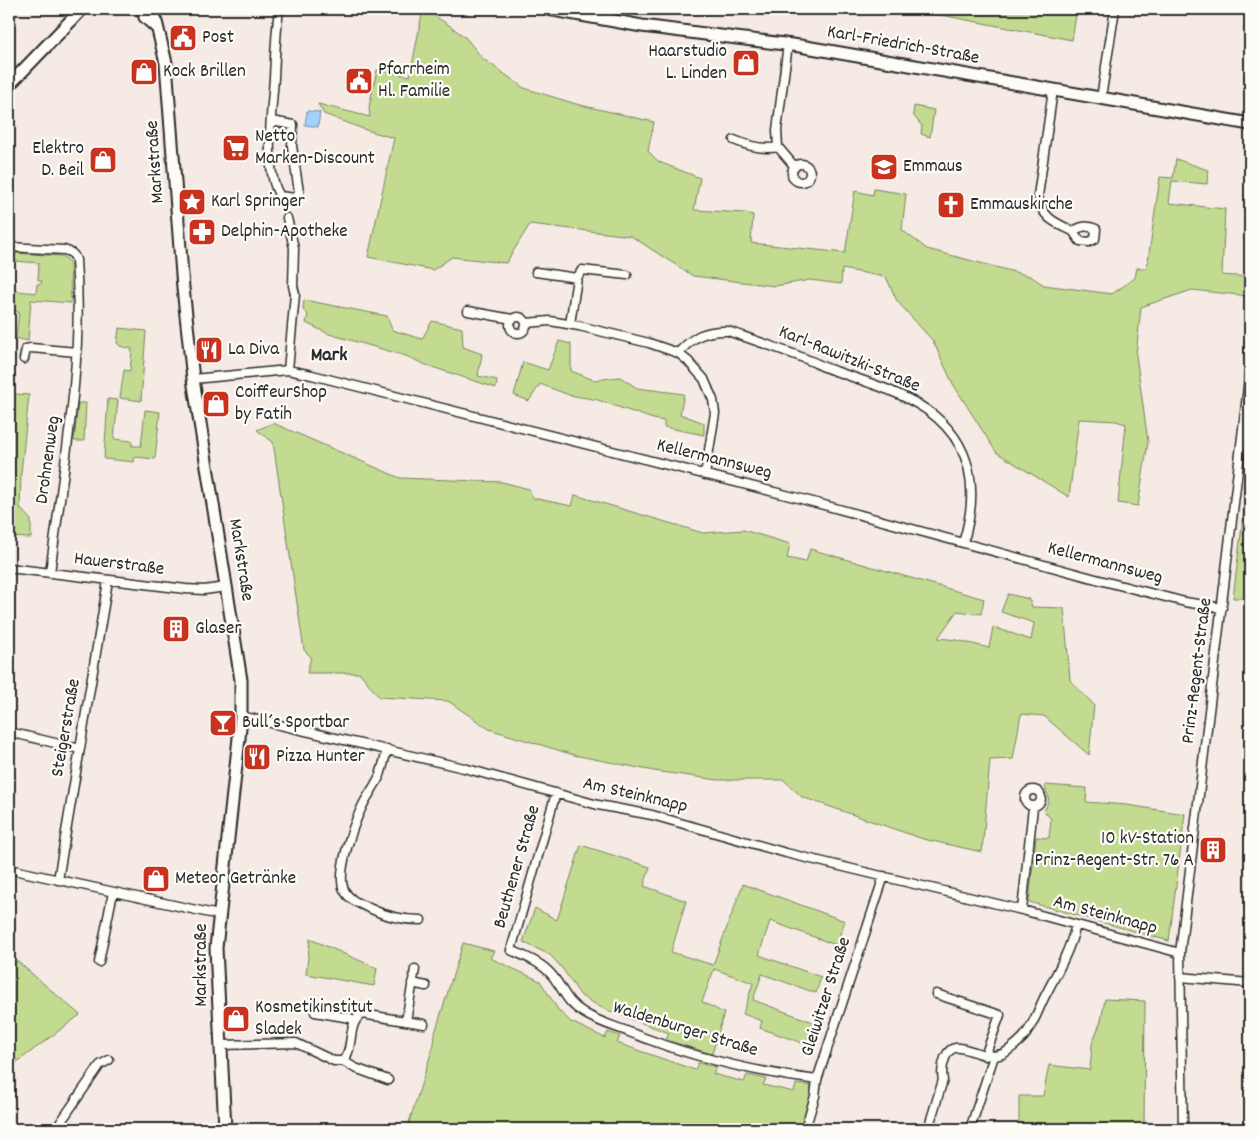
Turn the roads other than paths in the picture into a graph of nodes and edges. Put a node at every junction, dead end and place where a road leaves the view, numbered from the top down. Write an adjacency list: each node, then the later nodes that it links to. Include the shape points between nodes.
1 (142, 9): 7 (main road, Markstraße, via 145,17)
2 (152, 9): 7 (main road, Markstraße)
3 (279, 9): 12 (street)
4 (548, 9): 8 (main road, Karl-Friedrich-Straße, via 642,26)
5 (1115, 9): 11 (street)
6 (83, 10): 9 (main road)
7 (156, 27): 32 (main road, Markstraße, via 166,63)
8 (788, 44): 10 (main road, Karl-Friedrich-Straße); 15 (street, via 776,130)
9 (9, 84)
10 (1053, 90): 11 (main road, Karl-Friedrich-Straße); 18 (street, via 1038,196 1046,216)
11 (1101, 98): 13 (main road, Karl-Friedrich-Straße)
12 (272, 121): 12 (street, via 270,154 276,189 280,196 295,198 299,192 292,155 292,124)
13 (1250, 124)
14 (734, 140): 15 (street, via 748,146)
15 (778, 146): 16 (street)
16 (795, 167)
17 (287, 218): 30 (street, via 294,248 295,294)
18 (1073, 231)
19 (9, 247): 27 (street, Drohnenweg, via 54,249 75,255 79,304)
20 (536, 272): 22 (street)
21 (627, 275): 22 (street, via 582,270)
22 (577, 278): 26 (street)
23 (468, 311): 24 (street)
24 (512, 319): 25 (street, via 520,317); 25 (street, via 510,327 516,332 523,330)
25 (526, 322): 26 (street)
26 (570, 324): 28 (street)
27 (77, 352): 29 (street, via 31,348 26,349); 36 (street, Drohnenweg)
28 (678, 353): 33 (street, via 704,379 713,400 715,413); 34 (street, Karl-Rawitzki-Straße, via 702,334 714,330 728,331 860,379 928,411 953,437 968,464 971,494)
29 (24, 359)
30 (288, 370): 32 (street, Kellermannsweg); 33 (street, Kellermannsweg)
31 (1250, 370): 39 (street, Prinz-Regent-Straße)
32 (193, 379): 38 (main road, Markstraße)
33 (705, 475): 34 (street, Kellermannsweg)
34 (964, 543): 39 (street, Kellermannsweg, via 1185,602)
35 (9, 568): 36 (street, Hauerstraße)
36 (50, 573): 37 (street, Hauerstraße)
37 (108, 580): 38 (street, Hauerstraße, via 201,590); 42 (street, Steigerstraße)
38 (226, 588): 40 (main road, Markstraße, via 241,680)
39 (1222, 608): 55 (street, Prinz-Regent-Straße)
40 (241, 716): 43 (street, Am Steinknapp); 51 (main road, Markstraße)
41 (9, 732): 42 (street)
42 (80, 749): 48 (street, Steigerstraße)
43 (387, 749): 44 (street, Am Steinknapp); 52 (street, via 379,777 353,828 343,866 343,888 353,900 374,910 395,918)
44 (556, 793): 47 (street, Am Steinknapp); 54 (street, Beuthener Straße)
45 (1033, 807): 50 (street)
46 (9, 869): 48 (street)
47 (884, 876): 50 (street, Am Steinknapp); 72 (street, Gleiwitzer Straße)
48 (58, 880): 49 (street)
49 (113, 892): 51 (street); 56 (street)
50 (1022, 910): 53 (street, Am Steinknapp)
51 (219, 915): 67 (main road, Markstraße, via 216,948)
52 (421, 920)
53 (1076, 925): 55 (street, Am Steinknapp); 68 (street, via 1026,1033 1001,1055)
54 (511, 950): 72 (street, Waldenburger Straße, via 543,967 572,1005 595,1020 709,1059)
55 (1180, 953): 58 (street, Prinz-Regent-Straße)
56 (99, 962)
57 (415, 969): 59 (street)
58 (1180, 977): 60 (street); 78 (street, Prinz-Regent-Straße)
59 (412, 983): 61 (street); 64 (street)
60 (1250, 983)
61 (426, 986)
62 (936, 994): 68 (street, via 1000,1016)
63 (315, 1012): 65 (street)
64 (406, 1020): 65 (street, via 362,1014); 66 (street)
65 (355, 1021): 70 (street)
66 (424, 1024)
67 (221, 1046): 70 (street, via 296,1043 334,1061); 74 (main road, Markstraße)
68 (989, 1056): 76 (street, via 957,1046 951,1048 943,1065 943,1080); 77 (street)
69 (109, 1060): 73 (street, via 100,1065)
70 (343, 1061): 71 (street)
71 (388, 1080)
72 (817, 1080): 75 (street, Gleiwitzer Straße)
73 (56, 1129)
74 (225, 1129)
75 (805, 1129)
76 (928, 1129)
77 (970, 1129)
78 (1183, 1129)

